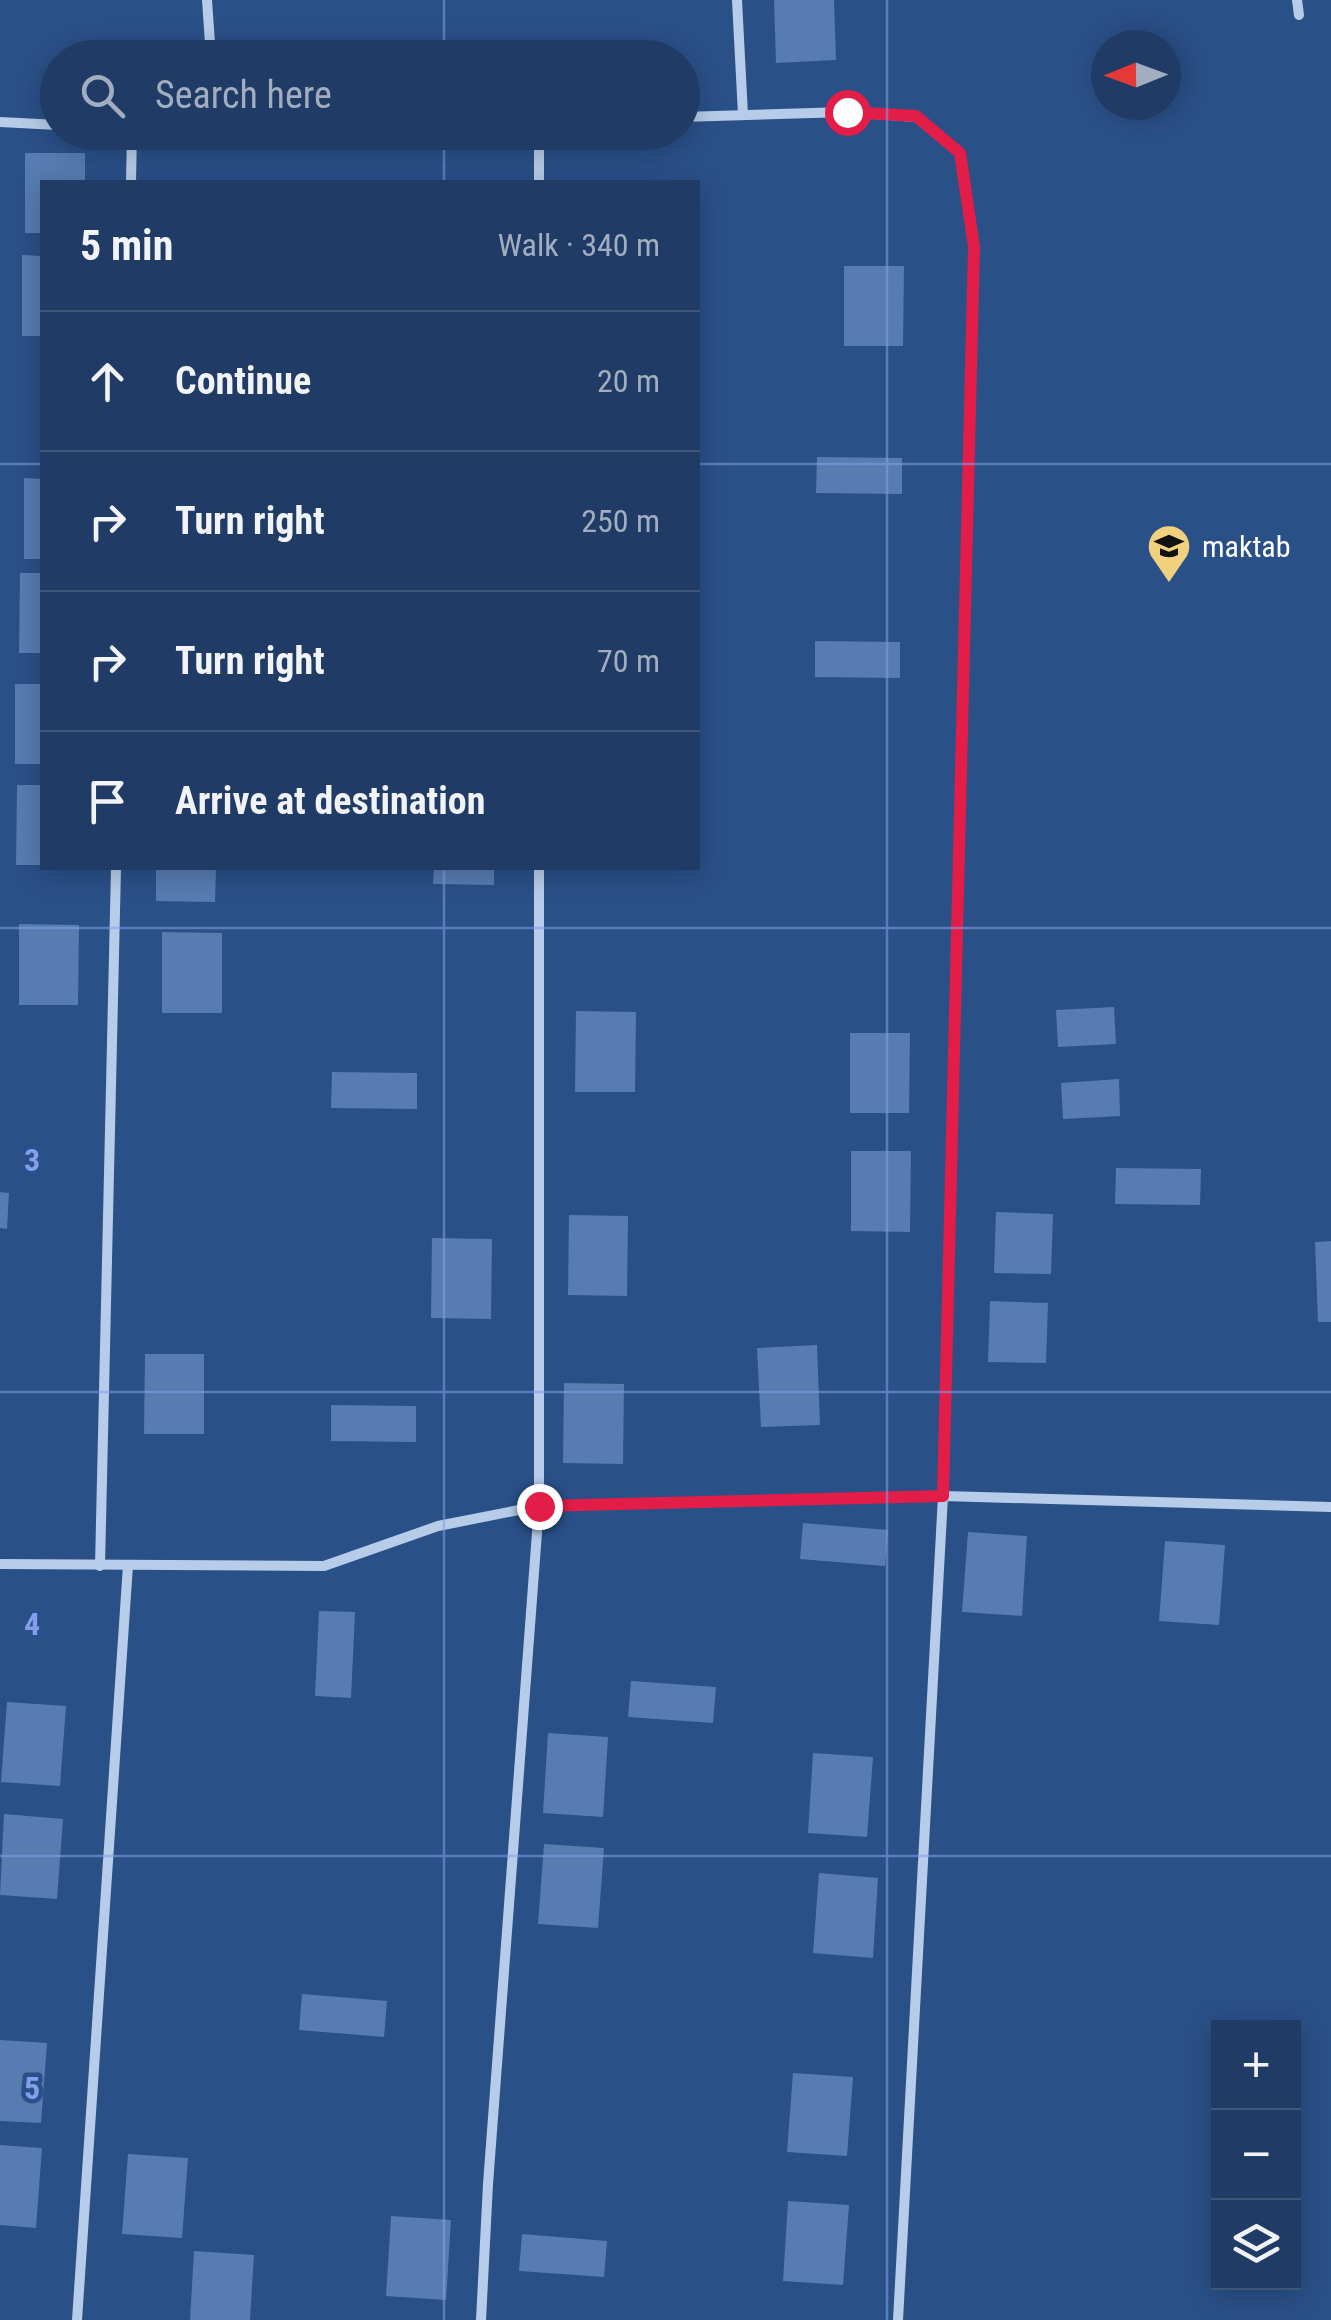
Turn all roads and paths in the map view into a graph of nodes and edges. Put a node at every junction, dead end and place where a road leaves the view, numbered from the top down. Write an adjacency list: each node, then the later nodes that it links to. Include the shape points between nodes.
1 (207, 0): 5 (street)
2 (737, 0): 6 (street)
3 (1297, 0): 4 (street)
4 (1299, 15)
5 (210, 40)
6 (743, 115): 7 (street); 16 (street, via 916,116 960,153 974,247)
7 (700, 116)
8 (0, 122): 9 (street)
9 (40, 123)
10 (132, 150): 12 (street)
11 (539, 150): 13 (street)
12 (131, 180)
13 (539, 180)
14 (116, 870): 20 (street)
15 (539, 870): 17 (street)
16 (943, 1496): 17 (street); 18 (street); 24 (street)
17 (539, 1506): 21 (street, via 438,1526 324,1566); 23 (street)
18 (1331, 1508)
19 (0, 1564): 20 (street)
20 (100, 1566): 21 (street)
21 (128, 1566): 22 (street)
22 (77, 2320)
23 (480, 2320)
24 (898, 2320)

